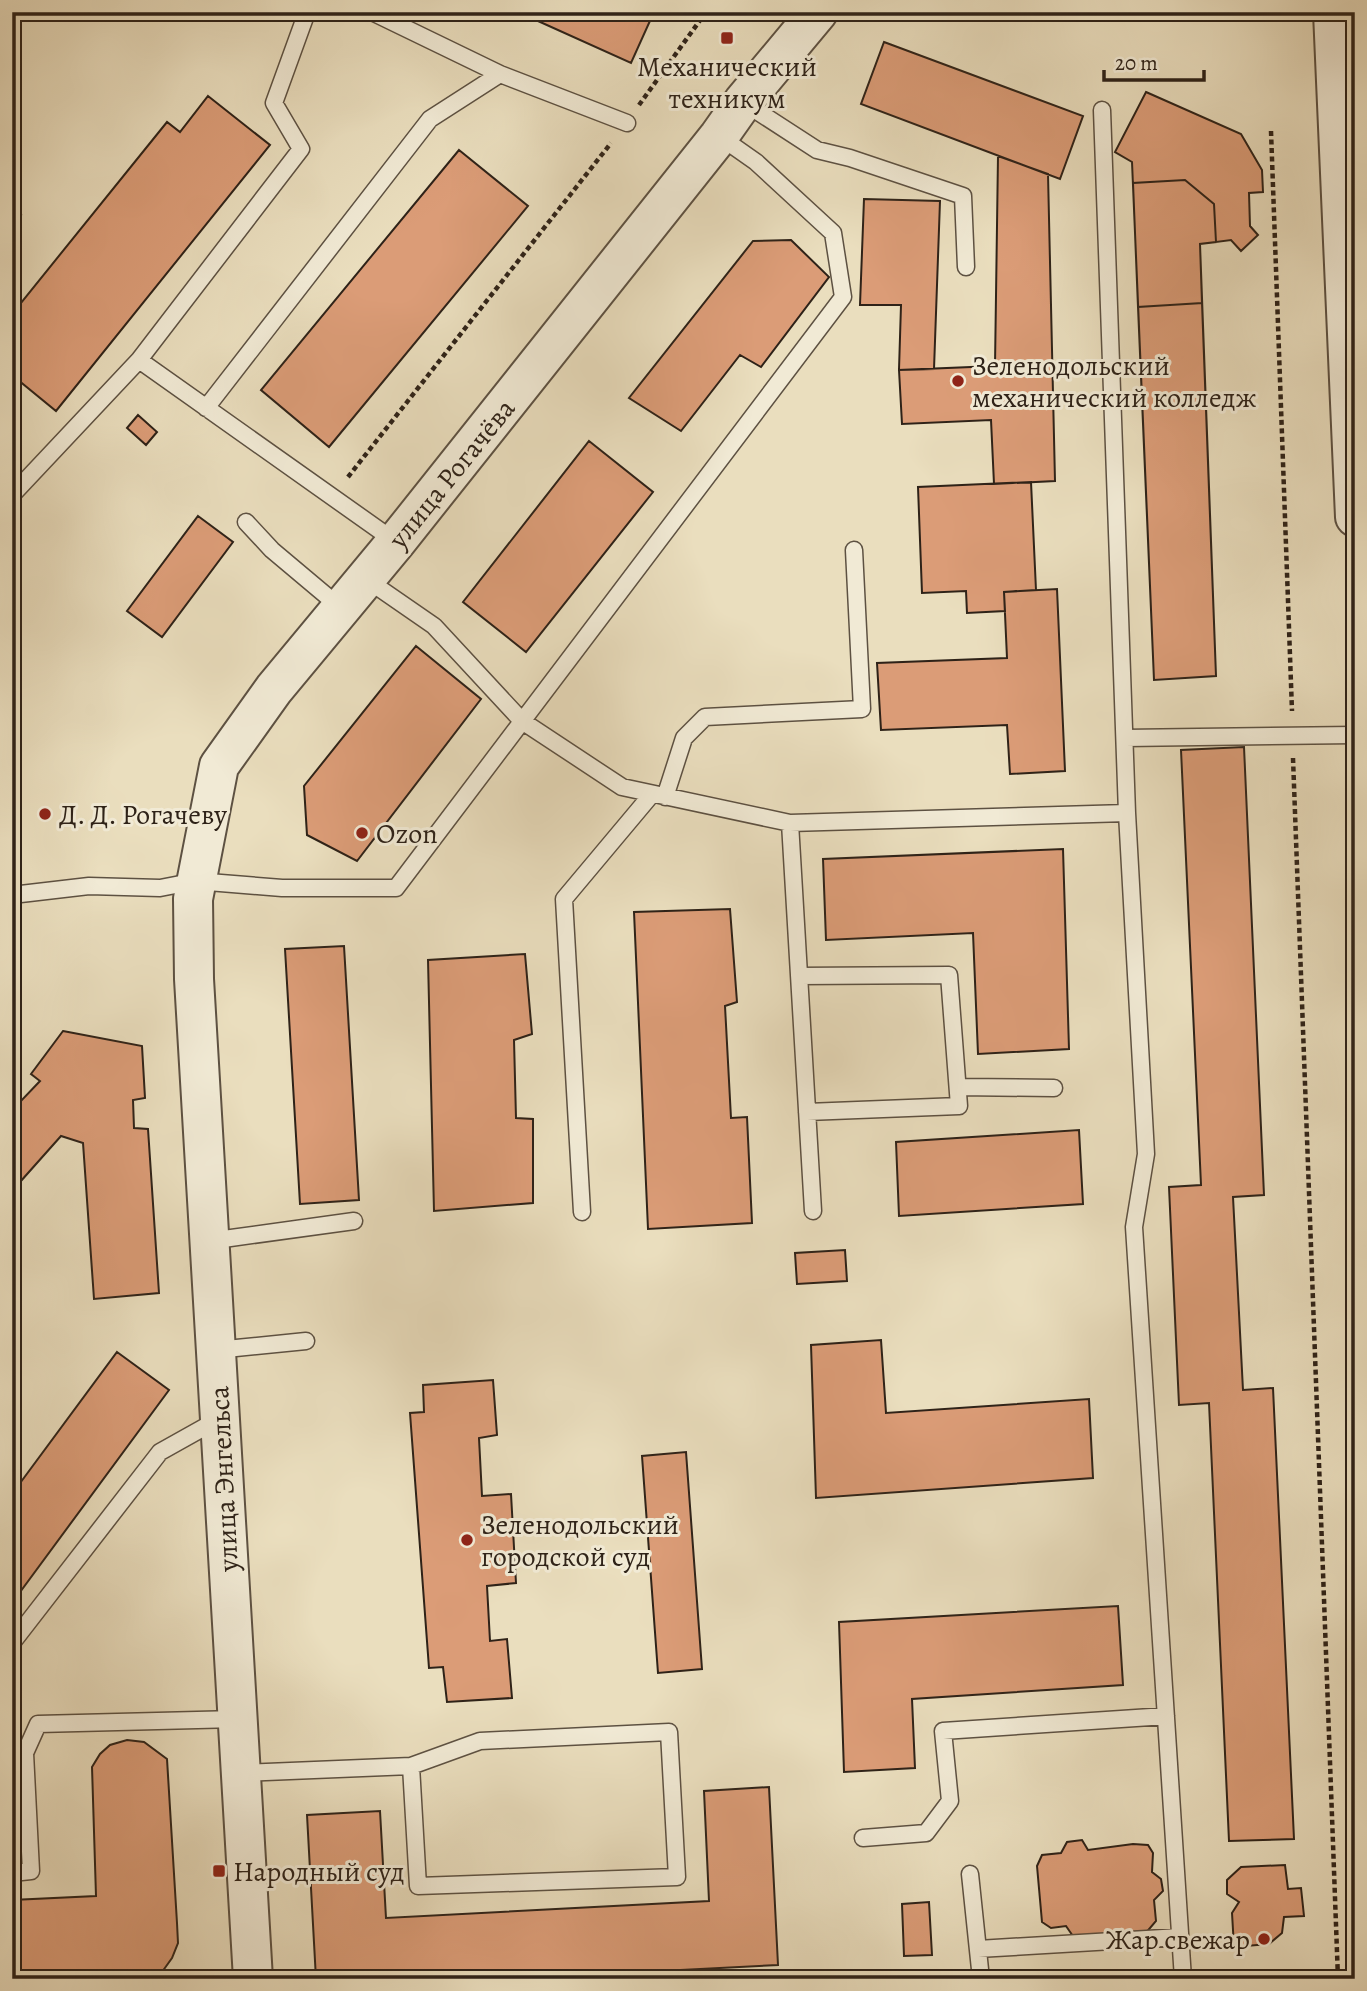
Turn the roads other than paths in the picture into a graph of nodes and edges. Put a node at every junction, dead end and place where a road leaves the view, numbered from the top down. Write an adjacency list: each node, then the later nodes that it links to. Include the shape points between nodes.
1 (307, 12): 11 (lane, via 274,103 301,149)
2 (372, 12): 5 (lane)
3 (818, 12): 6 (street, улица Рогачёва)
4 (1333, 12): 14 (street)
5 (500, 74): 8 (lane); 12 (lane, via 430,119)
6 (743, 102): 9 (street, улица Рогачёва); 10 (lane, via 817,150 963,196)
7 (1102, 110): 22 (lane)
8 (627, 122)
9 (719, 136): 16 (street, улица Рогачёва); 20 (lane, via 757,162 833,233 843,297)
10 (966, 267)
11 (139, 360): 12 (lane); 13 (lane)
12 (206, 408): 16 (lane)
13 (12, 495)
14 (1355, 517)
15 (246, 522): 19 (lane)
16 (396, 542): 18 (street, улица Рогачёва)
17 (854, 550): 23 (lane, via 862,709 705,717 684,738)
18 (366, 579): 19 (street, улица Рогачёва); 20 (lane, via 434,626)
19 (341, 608): 26 (street, улица Рогачёва, via 274,689 219,766)
20 (522, 721): 23 (lane, via 622,788); 26 (lane, via 396,888 282,888)
21 (1355, 735): 22 (lane)
22 (1125, 738): 24 (lane)
23 (658, 795): 25 (lane); 34 (lane, via 564,899)
24 (1127, 813): 25 (lane); 41 (lane, via 1146,1154 1134,1227)
25 (790, 823): 28 (lane)
26 (196, 881): 27 (lane, via 160,888 89,886); 29 (street, улица Рогачёва, via 192,899)
27 (12, 895)
28 (799, 976): 30 (lane, via 949,975); 32 (lane)
29 (194, 979): 36 (street, улица Энгельса)
30 (958, 1087): 31 (lane); 32 (lane, via 959,1107)
31 (1054, 1088)
32 (807, 1112): 33 (lane)
33 (813, 1211)
34 (582, 1212)
35 (354, 1221): 36 (lane)
36 (209, 1241): 38 (street, улица Энгельса)
37 (306, 1341): 38 (lane)
38 (216, 1350): 39 (street, улица Энгельса)
39 (219, 1419): 40 (lane, via 160,1452); 42 (street, улица Энгельса)
40 (12, 1643)
41 (1166, 1716): 45 (lane, via 943,1731 950,1801 926,1833); 48 (lane)
42 (237, 1719): 44 (street, улица Энгельса); 46 (lane, via 38,1724 25,1753 31,1871)
43 (411, 1766): 43 (lane, via 418,1886 677,1877 668,1732 480,1741); 44 (lane)
44 (241, 1773): 50 (street, улица Энгельса)
45 (863, 1838)
46 (12, 1872)
47 (970, 1874): 49 (lane)
48 (1180, 1937): 49 (lane); 52 (lane)
49 (978, 1949): 51 (lane)
50 (253, 1979)
51 (981, 1979)
52 (1182, 1979)

